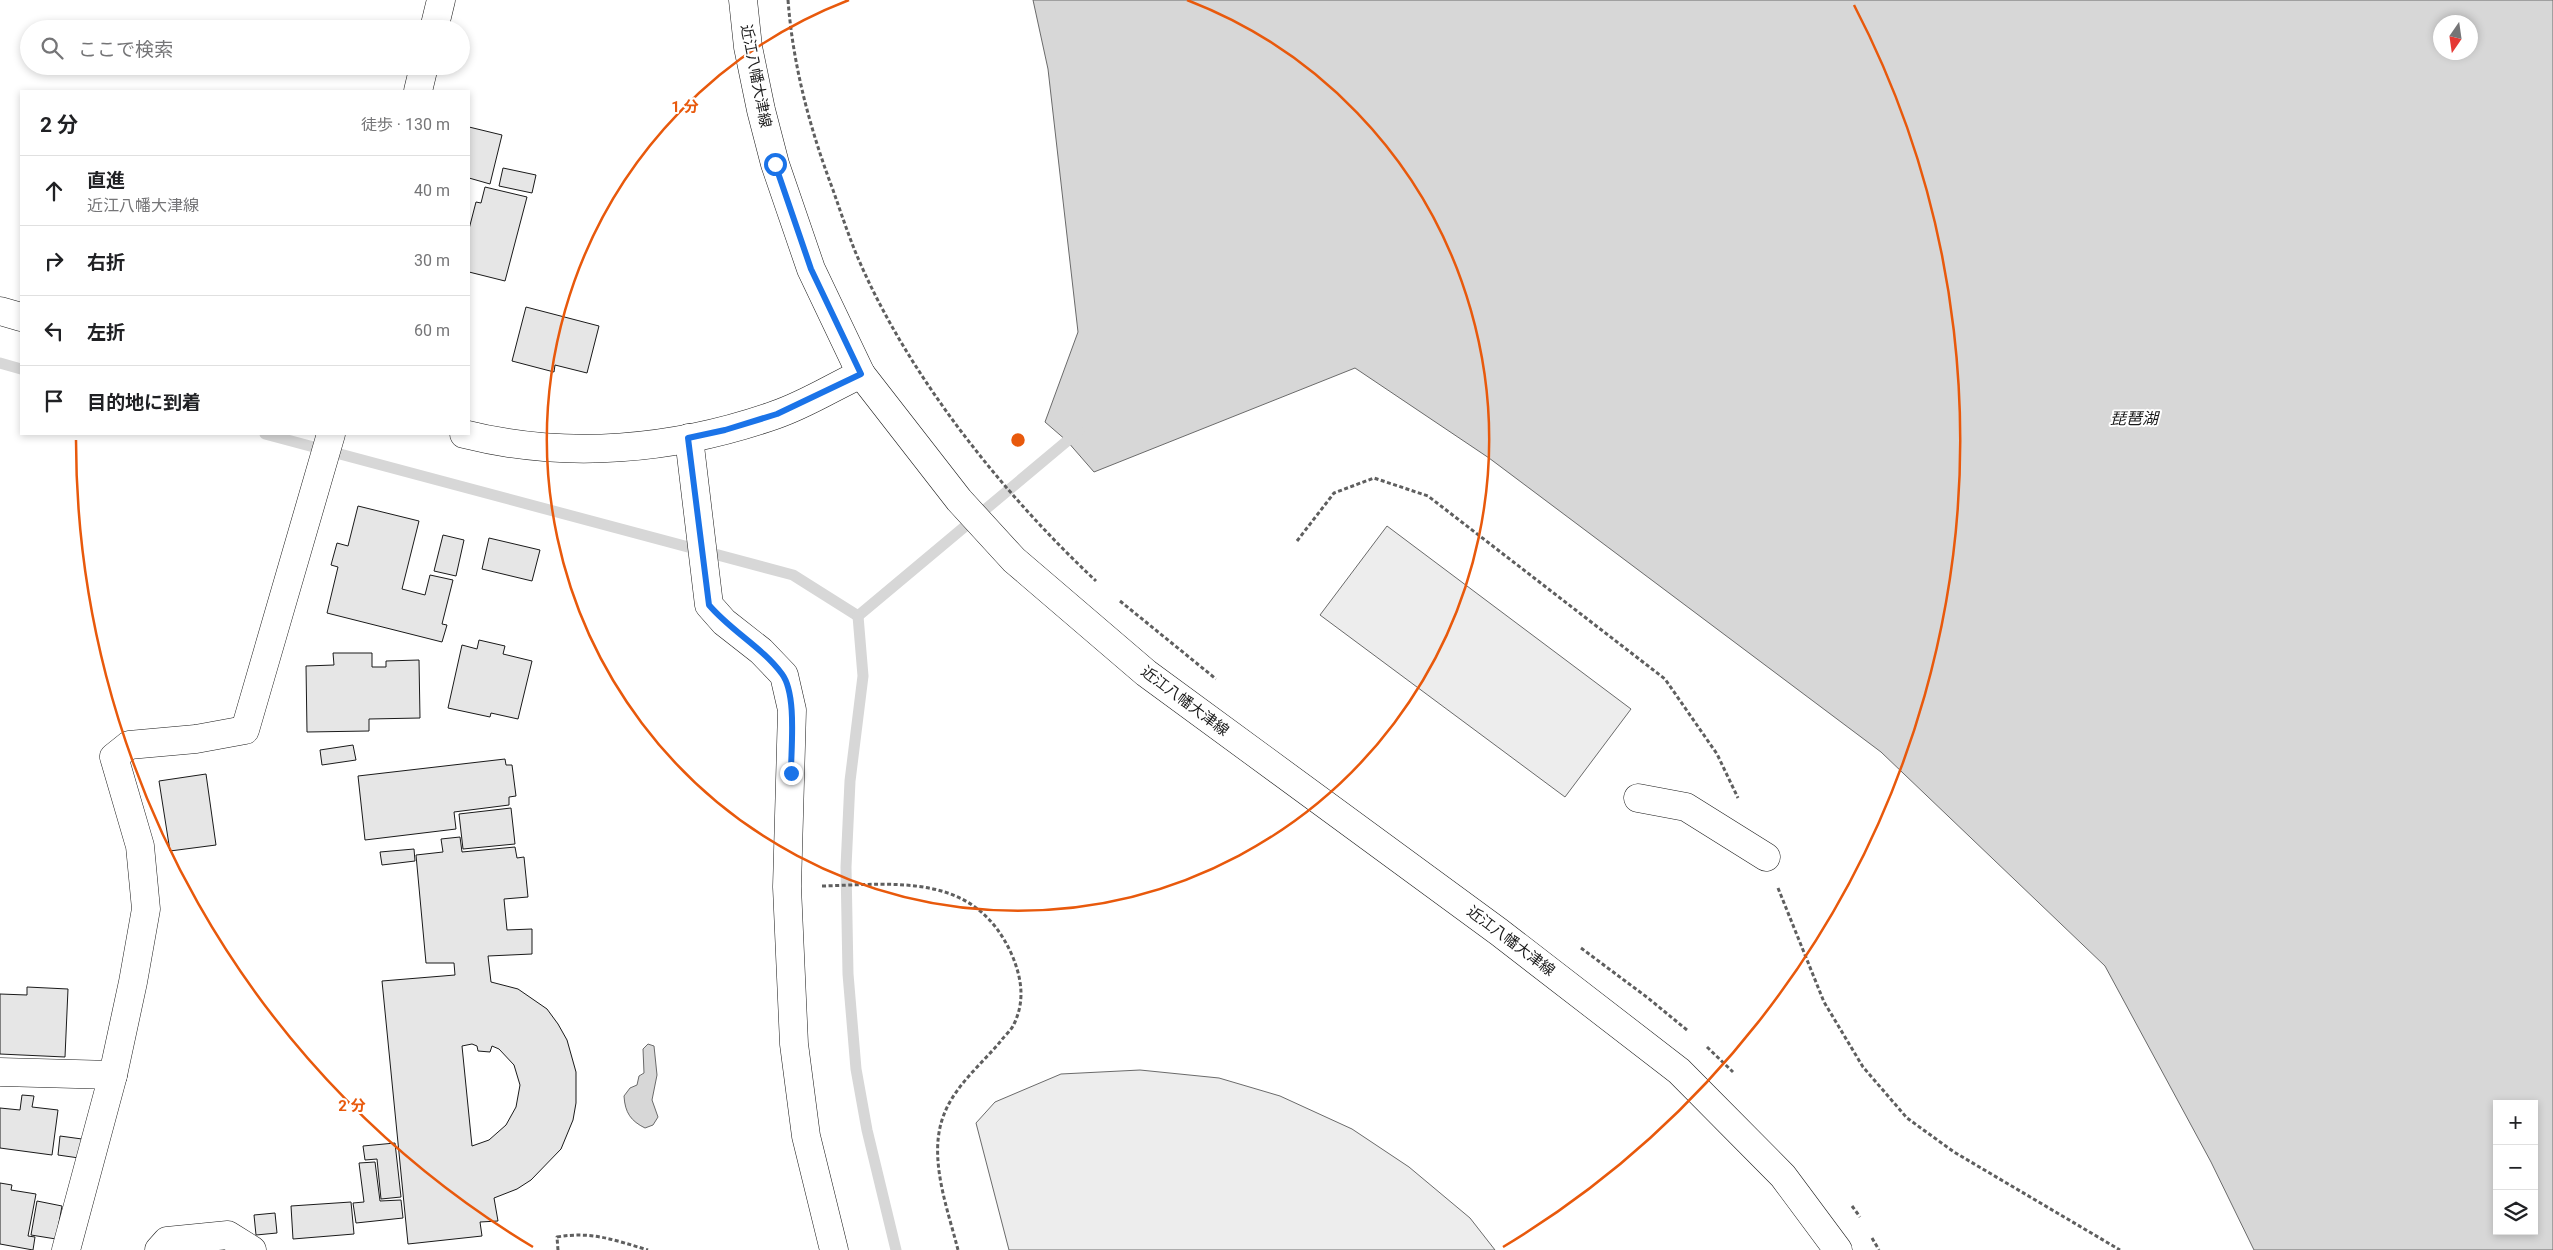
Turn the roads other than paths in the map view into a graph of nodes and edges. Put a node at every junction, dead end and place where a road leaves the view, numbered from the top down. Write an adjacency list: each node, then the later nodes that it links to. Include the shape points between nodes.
1 (441, 0): 3 (main road)
2 (743, 0): 8 (main road, 近江八幡大津線, via 754,74 775,164 811,269)
3 (436, 20)
4 (422, 75): 5 (main road)
5 (418, 90)
6 (0, 311): 7 (main road)
7 (20, 317)
8 (861, 374): 11 (main road, via 777,414); 20 (main road, 近江八幡大津線, via 959,500 1014,560 1146,673 1523,950 1679,1071 1783,1176)
9 (468, 435): 11 (main road, via 501,443 566,449 619,449)
10 (330, 438): 15 (main road, via 245,730 196,739 129,745 114,757 140,846 146,910)
11 (688, 438): 19 (main road, via 709,605 784,675 792,710 787,886 794,1044 805,1126)
12 (1638, 798): 13 (main road, via 1686,807)
13 (1766, 857)
14 (0, 1072): 15 (main road)
15 (113, 1075): 16 (main road)
16 (66, 1250)
17 (159, 1250): 18 (main road, via 167,1241 228,1235)
18 (252, 1250)
19 (834, 1250)
20 (1838, 1250)

